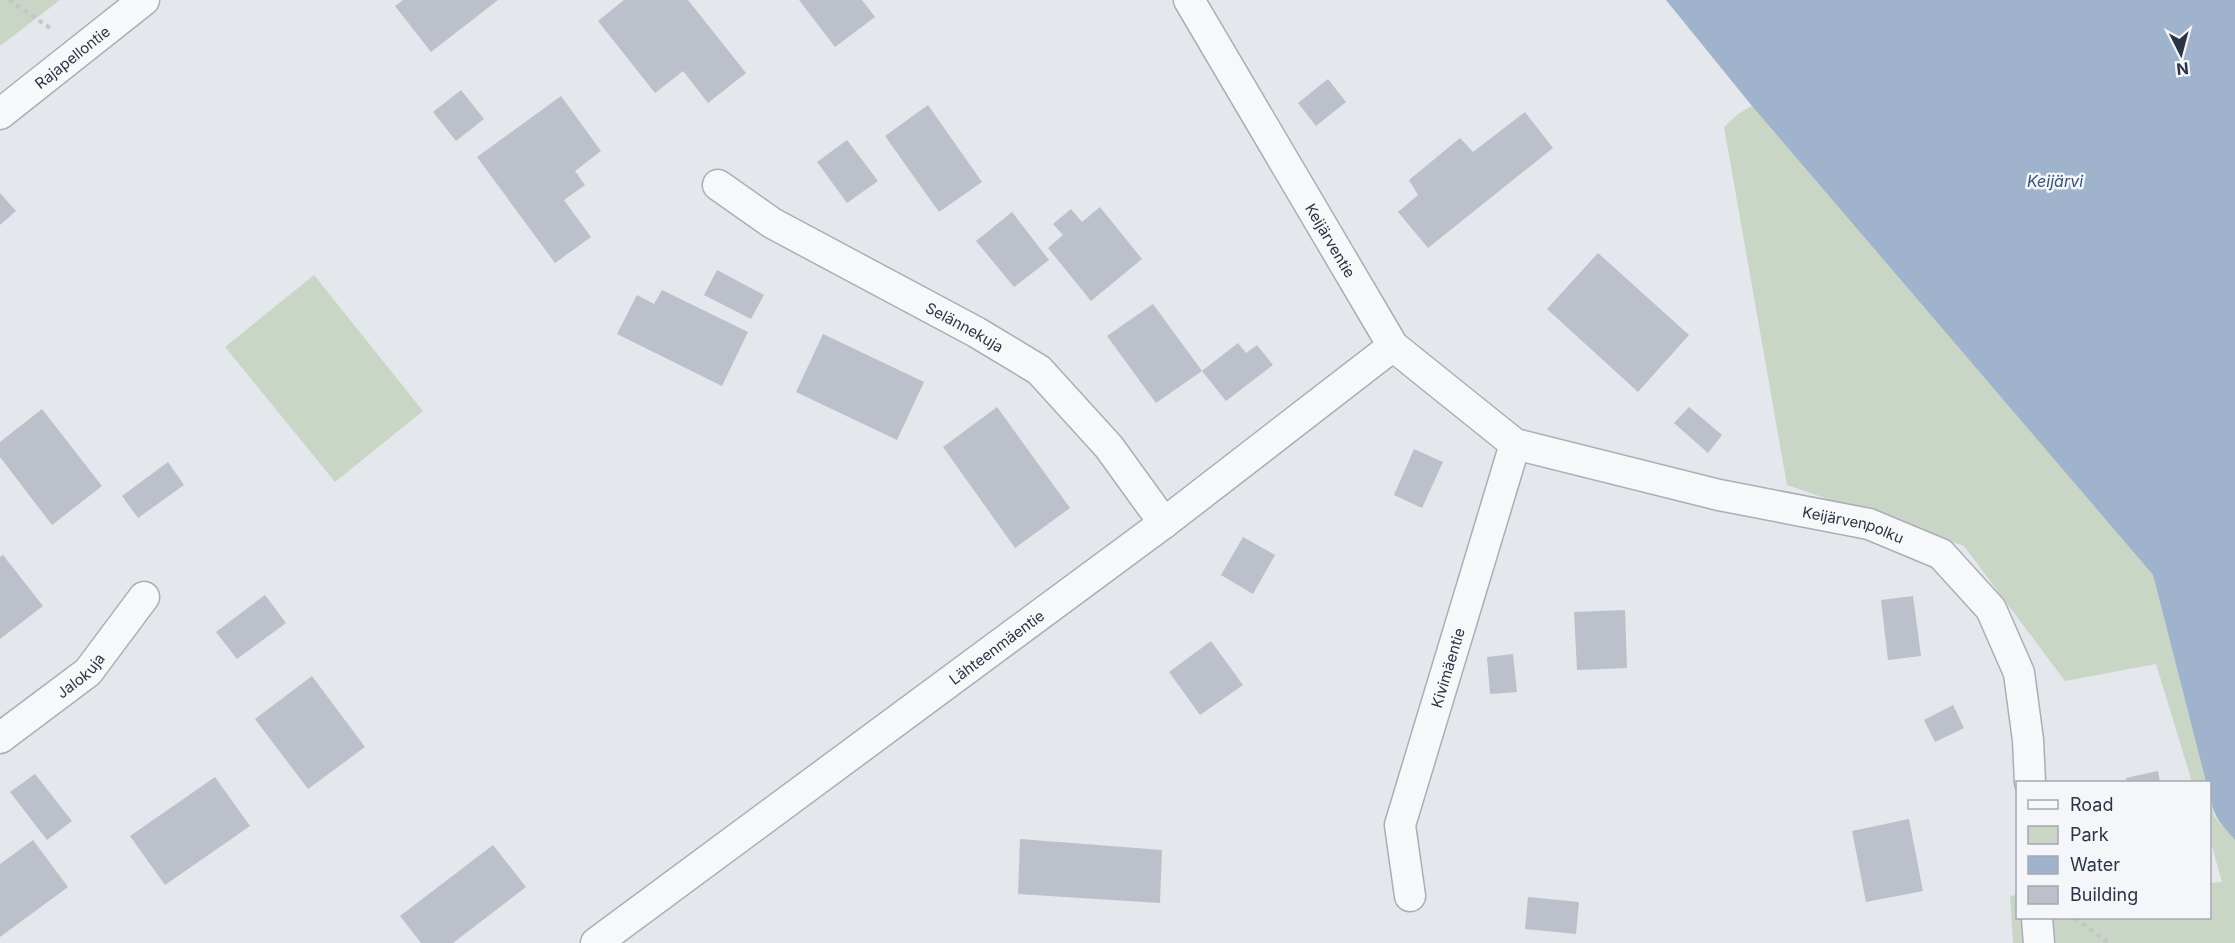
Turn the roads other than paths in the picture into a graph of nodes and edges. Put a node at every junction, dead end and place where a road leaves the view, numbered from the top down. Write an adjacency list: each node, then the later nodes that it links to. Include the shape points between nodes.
1 (144, 0): 3 (street, Rajapellontie)
2 (1189, 0): 5 (street, Keijärventie)
3 (0, 114)
4 (718, 185): 7 (street, Selännekuja, via 772,223 1039,370 1109,447)
5 (1393, 346): 6 (street, Keijärventie); 7 (street, Lähteenmäentie)
6 (1515, 444): 10 (street, Keijärvenpolku, via 1719,495 1869,524 1941,554 1991,609 2019,673); 11 (street, Kivimäentie, via 1400,825)
7 (1164, 523): 13 (street, Lähteenmäentie)
8 (144, 597): 9 (street, Jalokuja, via 88,672)
9 (0, 738)
10 (2030, 781)
11 (1410, 896)
12 (2037, 919): 14 (street)
13 (596, 943)
14 (2039, 943)

